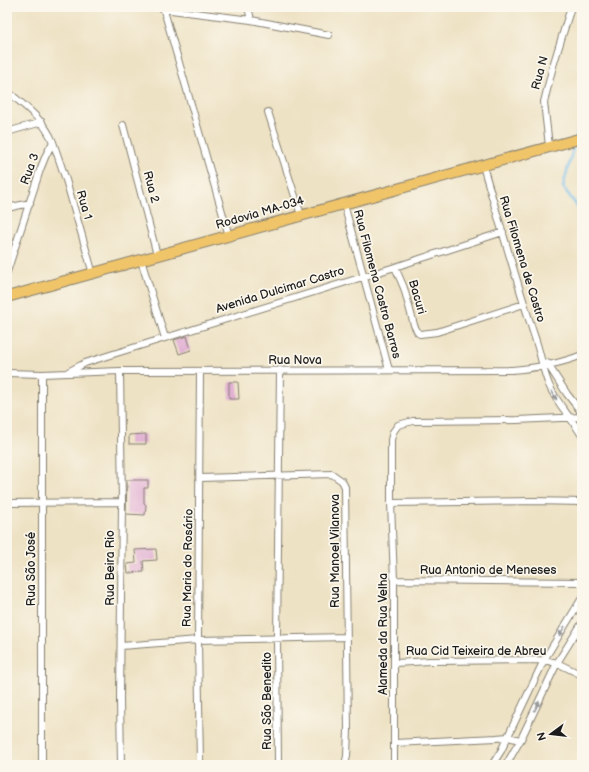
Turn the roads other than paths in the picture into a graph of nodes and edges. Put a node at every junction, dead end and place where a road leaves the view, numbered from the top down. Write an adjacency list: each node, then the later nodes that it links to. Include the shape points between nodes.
1 (248, 7): 4 (street)
2 (571, 7): 13 (street, Rua N, via 544,102)
3 (163, 8): 4 (street); 20 (street)
4 (251, 20): 5 (street)
5 (329, 35)
6 (7, 91): 8 (street)
7 (268, 112): 18 (street)
8 (42, 122): 10 (street); 12 (street)
9 (123, 125): 21 (street, Rua 2)
10 (7, 132)
11 (582, 138): 13 (main road, Rodovia MA-034)
12 (53, 142): 15 (street, Rua 3, via 44,160); 25 (street, Rua 1)
13 (549, 146): 14 (main road, Rodovia MA-034)
14 (483, 166): 16 (main road, Rodovia MA-034); 19 (street, Rua Filomena de Castro)
15 (30, 203): 17 (street); 24 (street, Rua 3)
16 (344, 204): 18 (main road, Rodovia MA-034); 26 (street, Rua Filomena Castro Barros)
17 (7, 208)
18 (301, 215): 20 (main road, Rodovia MA-034)
19 (502, 232): 23 (street, Avenida Dulcimar Castro); 28 (street, Rua Filomena de Castro)
20 (229, 236): 21 (main road, Rodovia MA-034)
21 (157, 255): 22 (main road, Rodovia MA-034)
22 (141, 260): 25 (main road, Rodovia MA-034); 29 (street)
23 (395, 267): 26 (street, Avenida Dulcimar Castro); 28 (street, Bacuri, via 418,333 436,332)
24 (7, 272)
25 (93, 274): 27 (main road, Rodovia MA-034)
26 (363, 276): 29 (street, Avenida Dulcimar Castro); 35 (street, Rua Filomena Castro Barros)
27 (7, 297)
28 (524, 304): 31 (street, Rua Filomena de Castro)
29 (165, 338): 39 (street, Avenida Dulcimar Castro, via 98,359)
30 (582, 355): 32 (street, Rua Nova)
31 (542, 358): 32 (street); 33 (street)
32 (549, 365): 33 (street, Rua Nova); 41 (street)
33 (542, 366): 35 (street, Rua Nova, via 512,370); 43 (street, one-way to 43, via 552,392)
34 (280, 370): 35 (street, Rua Nova); 37 (street, Rua Nova); 45 (street, Rua São Benedito)
35 (389, 370)
36 (120, 371): 37 (street, Rua Nova); 39 (street, Rua Nova); 48 (street, Rua Beira Rio)
37 (200, 371): 46 (street, Rua Maria do Rosário)
38 (7, 373): 40 (street, Rua Nova)
39 (66, 373): 40 (street, Rua Nova)
40 (42, 374): 47 (street, Rua São José)
41 (582, 414)
42 (582, 417): 43 (street, Alameda da Rua Velha)
43 (571, 418): 44 (street); 51 (street, Alameda da Rua Velha, via 413,421 398,425 391,440)
44 (582, 436)
45 (278, 476): 46 (street, Rua Manoel Vilanova); 56 (street, Rua Manoel Vilanova, via 332,474 342,481 345,487); 57 (street, Rua São Benedito)
46 (200, 478): 58 (street, Rua Maria do Rosário)
47 (42, 502): 48 (street); 50 (street); 67 (street, Rua São José)
48 (122, 502): 59 (street, Rua Beira Rio)
49 (582, 502): 51 (street)
50 (7, 503)
51 (391, 503): 52 (street, Alameda da Rua Velha)
52 (394, 580): 53 (street, Rua Antonio de Meneses); 61 (street, Alameda da Rua Velha)
53 (582, 582)
54 (582, 598): 60 (street, one-way to 60)
55 (582, 623): 62 (street)
56 (346, 637): 57 (street); 71 (street, Rua Manoel Vilanova, via 348,730)
57 (277, 638): 58 (street); 70 (street, Rua São Benedito)
58 (198, 640): 59 (street); 69 (street, Rua Maria do Rosário)
59 (121, 646): 68 (street, Rua Beira Rio)
60 (544, 660): 61 (street, Rua Cid Teixeira de Abreu); 62 (street, Rua Cid Teixeira de Abreu); 64 (street)
61 (395, 662): 66 (street, Alameda da Rua Velha)
62 (557, 663): 63 (street, Rua Cid Teixeira de Abreu); 65 (street, one-way to 62)
63 (582, 675)
64 (508, 737): 65 (street); 66 (street); 73 (street)
65 (520, 740): 74 (street)
66 (395, 743): 72 (street, Alameda da Rua Velha)
67 (42, 765)
68 (121, 765)
69 (200, 765)
70 (278, 765)
71 (345, 765)
72 (394, 765)
73 (492, 765)
74 (506, 765)

